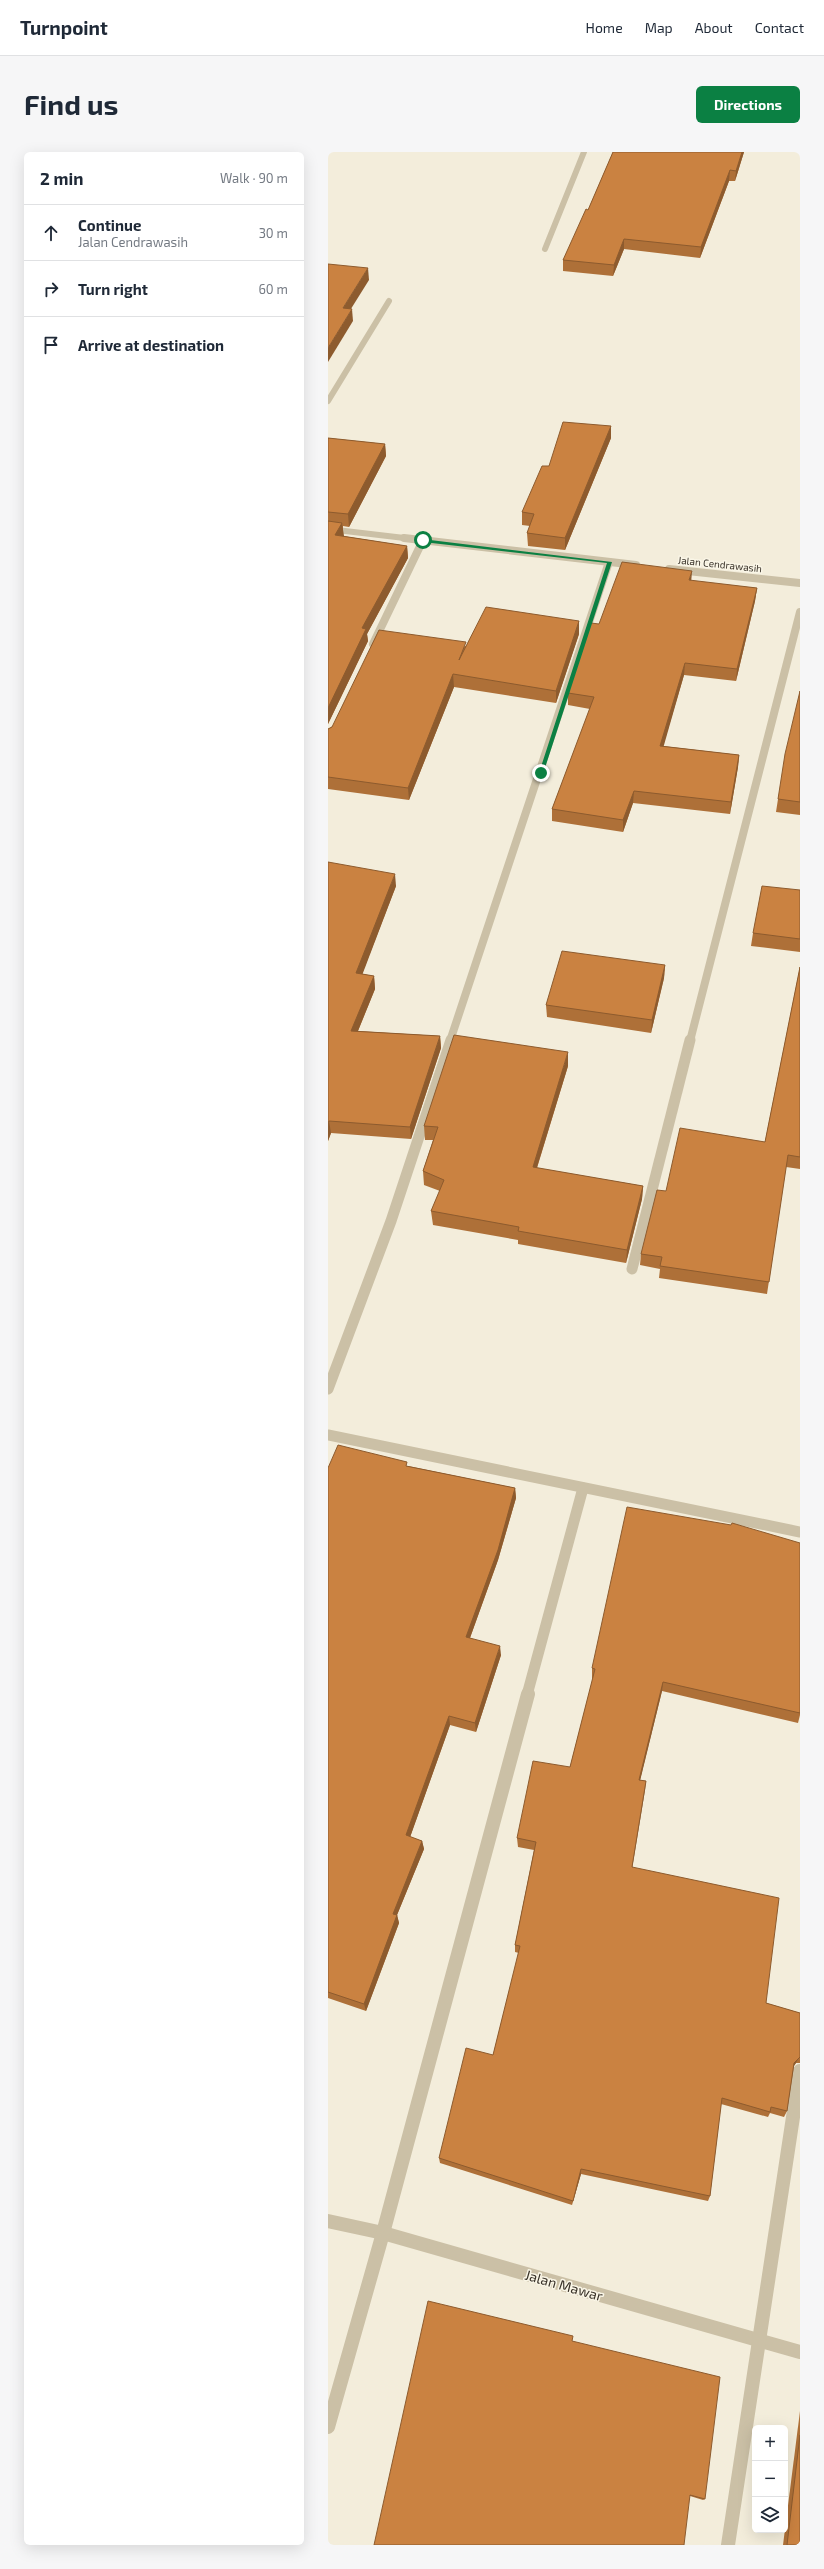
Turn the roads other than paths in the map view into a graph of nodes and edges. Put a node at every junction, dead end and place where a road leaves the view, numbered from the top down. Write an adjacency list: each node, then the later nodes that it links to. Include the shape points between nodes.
1 (584, 152): 2 (street)
2 (545, 249)
3 (389, 301): 4 (street)
4 (328, 401)
5 (328, 529): 6 (street)
6 (423, 540): 7 (street); 12 (street)
7 (609, 562): 8 (street); 14 (street, via 391,1221)
8 (641, 566)
9 (657, 567): 10 (street, Jalan Cendrawasih)
10 (800, 583)
11 (800, 612): 13 (street)
12 (369, 652)
13 (632, 1269)
14 (328, 1389)
15 (328, 1435): 16 (street)
16 (583, 1488): 17 (street); 20 (street)
17 (800, 1532)
18 (800, 2071): 21 (street)
19 (328, 2221): 20 (street, Jalan Mawar)
20 (383, 2233): 21 (street, Jalan Mawar); 23 (street)
21 (760, 2341): 22 (street, Jalan Mawar); 24 (street)
22 (800, 2352)
23 (328, 2427)
24 (728, 2545)

